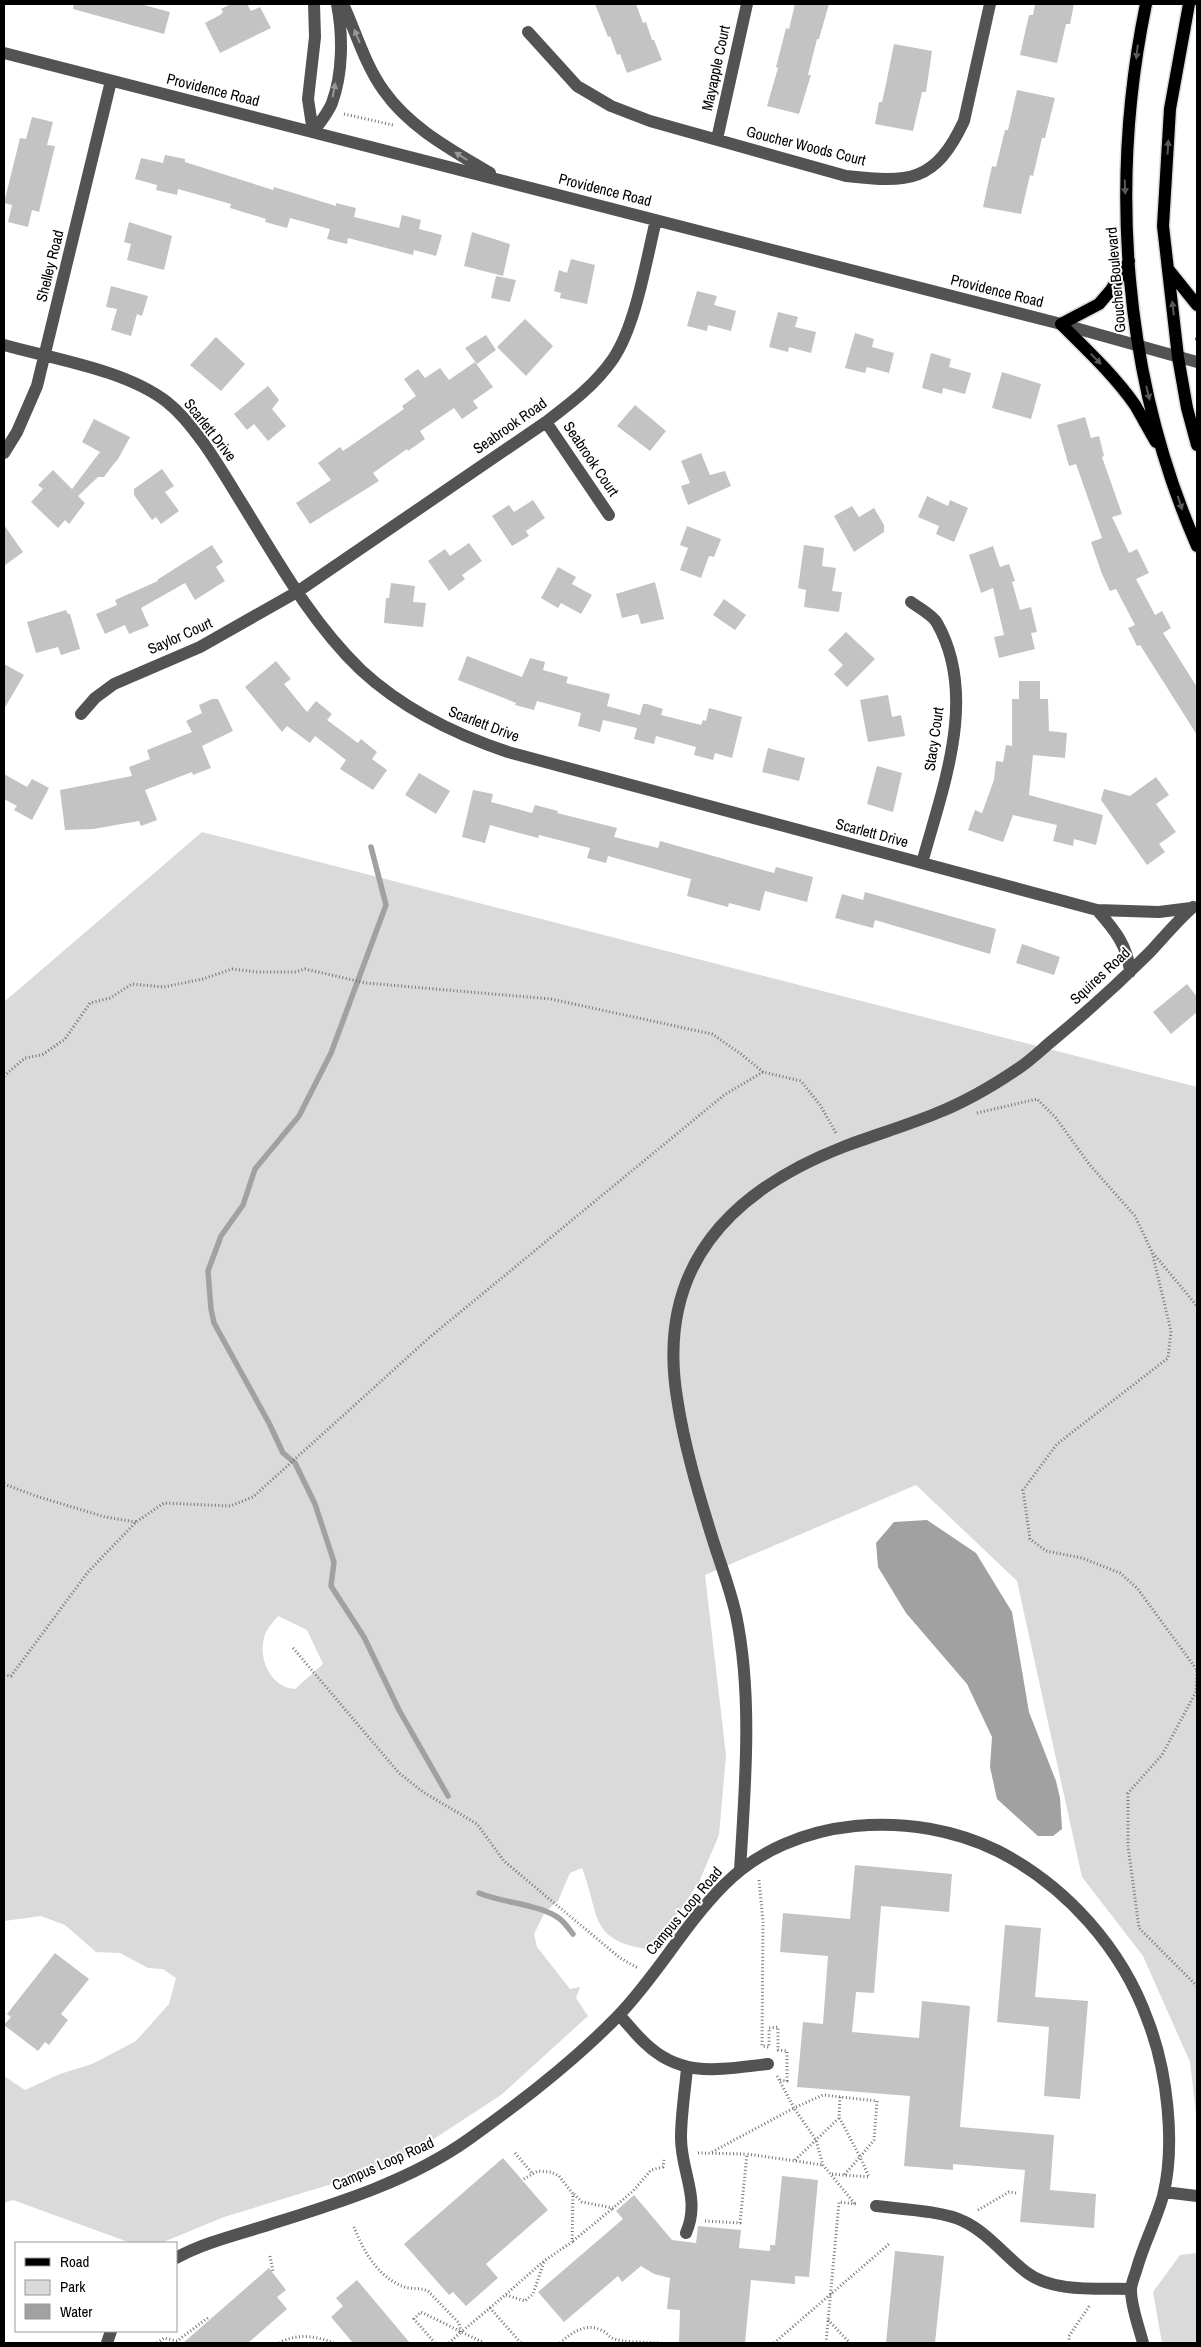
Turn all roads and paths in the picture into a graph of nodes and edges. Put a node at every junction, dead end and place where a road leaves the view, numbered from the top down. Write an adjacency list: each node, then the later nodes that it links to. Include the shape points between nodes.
1 (314, 4): 13 (street, via 315,37 308,99)
2 (336, 4): 13 (street, one-way to 2, via 332,104 338,71 341,39)
3 (343, 4): 15 (street, one-way to 3, via 428,135 405,116 383,91)
4 (747, 4): 14 (street, Mayapple Court)
5 (990, 4): 14 (street, Goucher Woods Court, via 964,121 937,164 922,173 904,179 879,180 846,176)
6 (1146, 4): 17 (main road, Goucher Boulevard, one-way to 17, via 1136,52 1125,180)
7 (1189, 4): 18 (main road, one-way to 7, via 1163,226 1170,109)
8 (528, 32): 14 (street, Goucher Woods Court, via 571,80 599,101 650,121)
9 (4, 53): 10 (street, Providence Road)
10 (112, 81): 13 (street, Providence Road); 23 (street, Shelley Road)
11 (338, 113): 12 (path, via 390,126)
12 (398, 125)
13 (313, 132): 15 (street, Providence Road)
14 (717, 140)
15 (503, 181): 16 (street, Providence Road)
16 (656, 220): 20 (street, Providence Road); 26 (street, Seabrook Road, via 632,313 614,358 585,391)
17 (1129, 260): 20 (main road, via 1099,304); 22 (main road, Goucher Boulevard)
18 (1168, 269): 19 (main road); 24 (main road, one-way to 18)
19 (1197, 305)
20 (1062, 324): 22 (street, Providence Road); 29 (main road, one-way to 29, via 1101,363 1134,405)
21 (4, 346): 23 (street, Scarlett Drive)
22 (1138, 346): 24 (street, Providence Road); 29 (main road, Goucher Boulevard, one-way to 29)
23 (45, 356): 28 (street, Shelley Road, via 30,406); 32 (street, Scarlett Drive, via 120,376 168,402 209,451)
24 (1178, 357): 25 (street, Providence Road); 27 (main road)
25 (1197, 362)
26 (546, 422): 30 (street, Seabrook Court); 32 (street, Seabrook Road)
27 (1197, 445)
28 (4, 453)
29 (1166, 458): 31 (main road, Goucher Boulevard, one-way to 31)
30 (610, 515)
31 (1197, 546)
32 (297, 592): 34 (street, Saylor Court, via 200,646 114,684); 35 (street, Scarlett Drive, via 332,639 361,670 424,716 449,730 508,752)
33 (911, 602): 35 (street, Stacy Court, via 937,622 954,673 956,694 956,722 950,759)
34 (81, 714)
35 (922, 863): 37 (street, Scarlett Drive)
36 (1194, 906): 37 (street, Scarlett Drive, via 1159,912); 38 (street, Squires Road)
37 (1097, 910): 38 (street, via 1124,944)
38 (1130, 972): 42 (street, Squires Road, via 1020,1067 940,1112)
39 (763, 1072): 40 (path, via 712,1034 550,999 366,983 305,969 296,972 232,969 164,987 132,984 110,998 90,1003 66,1039 42,1055 25,1058); 42 (path, via 801,1081 820,1105); 46 (path, via 724,1095 430,1337 253,1497 230,1506 164,1504)
40 (4, 1076)
41 (972, 1115): 43 (path, via 1037,1099 1135,1216)
42 (844, 1147): 50 (street, Squires Road, via 773,1182 744,1202 726,1220 709,1240 686,1282 673,1331 672,1362 683,1431 729,1589 740,1645 745,1732)
43 (1152, 1252): 44 (path); 48 (path, via 1171,1331 1168,1358 1057,1444 1023,1490 1030,1539 1046,1551 1082,1558 1120,1573 1137,1588)
44 (1197, 1306)
45 (4, 1484): 46 (path, via 96,1514)
46 (136, 1522): 49 (path, via 88,1572 11,1676)
47 (293, 1648): 52 (path, via 399,1772 423,1792 477,1824 504,1861 620,1958)
48 (1197, 1670): 53 (path, via 1196,1692 1166,1747 1128,1793 1128,1846 1139,1928)
49 (4, 1675)
50 (740, 1870): 52 (street, Campus Loop Road, via 709,1902); 73 (street, Campus Loop Road, via 761,1854 802,1837 841,1828 889,1825 931,1829 985,1845 1049,1884 1106,1943 1122,1966 1147,2017 1157,2045 1166,2105)
51 (759, 1880): 58 (path, via 763,1922 762,2046 768,2047 769,2028 778,2027 778,2050 787,2050 787,2081 780,2080)
52 (652, 1975): 54 (street, Campus Loop Road)
53 (1197, 1986)
54 (619, 2015): 56 (street, via 645,2044 665,2059); 87 (street, Campus Loop Road, via 512,2107 466,2142 425,2166 350,2198)
55 (768, 2064): 56 (street)
56 (687, 2068): 81 (street, via 681,2138 693,2206)
57 (840, 2097): 58 (path, via 823,2095); 59 (path); 65 (path, via 877,2101 874,2140)
58 (794, 2108): 60 (path); 61 (path)
59 (839, 2117): 60 (path); 65 (path)
60 (816, 2140): 67 (path); 68 (path)
61 (712, 2152): 63 (path); 64 (path)
62 (515, 2154): 69 (path)
63 (695, 2154)
64 (748, 2154): 67 (path); 81 (path, via 740,2223)
65 (860, 2157): 71 (path); 71 (path, via 869,2177)
66 (664, 2160): 79 (path, via 663,2167 651,2170)
67 (795, 2161): 68 (path)
68 (823, 2165): 70 (path)
69 (532, 2173): 72 (path); 75 (path, via 544,2171 559,2176)
70 (831, 2174): 71 (path); 77 (path)
71 (844, 2175)
72 (522, 2180)
73 (1164, 2192): 76 (street); 90 (street, Campus Loop Road)
74 (1016, 2193): 80 (path, via 1010,2192)
75 (573, 2194): 79 (path, via 582,2202); 84 (path)
76 (1197, 2196)
77 (855, 2204): 78 (path); 91 (path, via 839,2202)
78 (876, 2206): 90 (street, via 963,2220 1028,2274 1049,2283)
79 (613, 2208): 84 (path)
80 (978, 2210)
81 (692, 2220): 83 (street)
82 (354, 2227): 97 (path, via 375,2266 401,2286 428,2291 459,2323)
83 (686, 2233)
84 (572, 2242): 88 (path)
85 (889, 2244): 91 (path)
86 (270, 2256): 89 (path)
87 (178, 2257)
88 (544, 2261): 92 (path); 92 (path, via 532,2294 525,2300)
89 (273, 2272)
90 (1131, 2289): 111 (street, Campus Loop Road)
91 (831, 2294): 96 (path); 107 (path)
92 (505, 2295): 94 (path)
93 (1091, 2302): 110 (path, via 1069,2336)
94 (490, 2308): 97 (path); 104 (path)
95 (209, 2317): 98 (path, via 177,2341 164,2338)
96 (828, 2320): 108 (path); 109 (path)
97 (461, 2332): 101 (path, via 421,2312 414,2319); 102 (path); 103 (path)
98 (157, 2343)
99 (279, 2343): 100 (path, via 299,2336 320,2337)
100 (334, 2343)
101 (435, 2343)
102 (449, 2343)
103 (484, 2343)
104 (521, 2343)
105 (560, 2343): 106 (path, via 570,2334 593,2327 611,2338)
106 (660, 2343)
107 (774, 2343)
108 (826, 2343)
109 (850, 2343)
110 (1069, 2343)
111 (1143, 2343)

